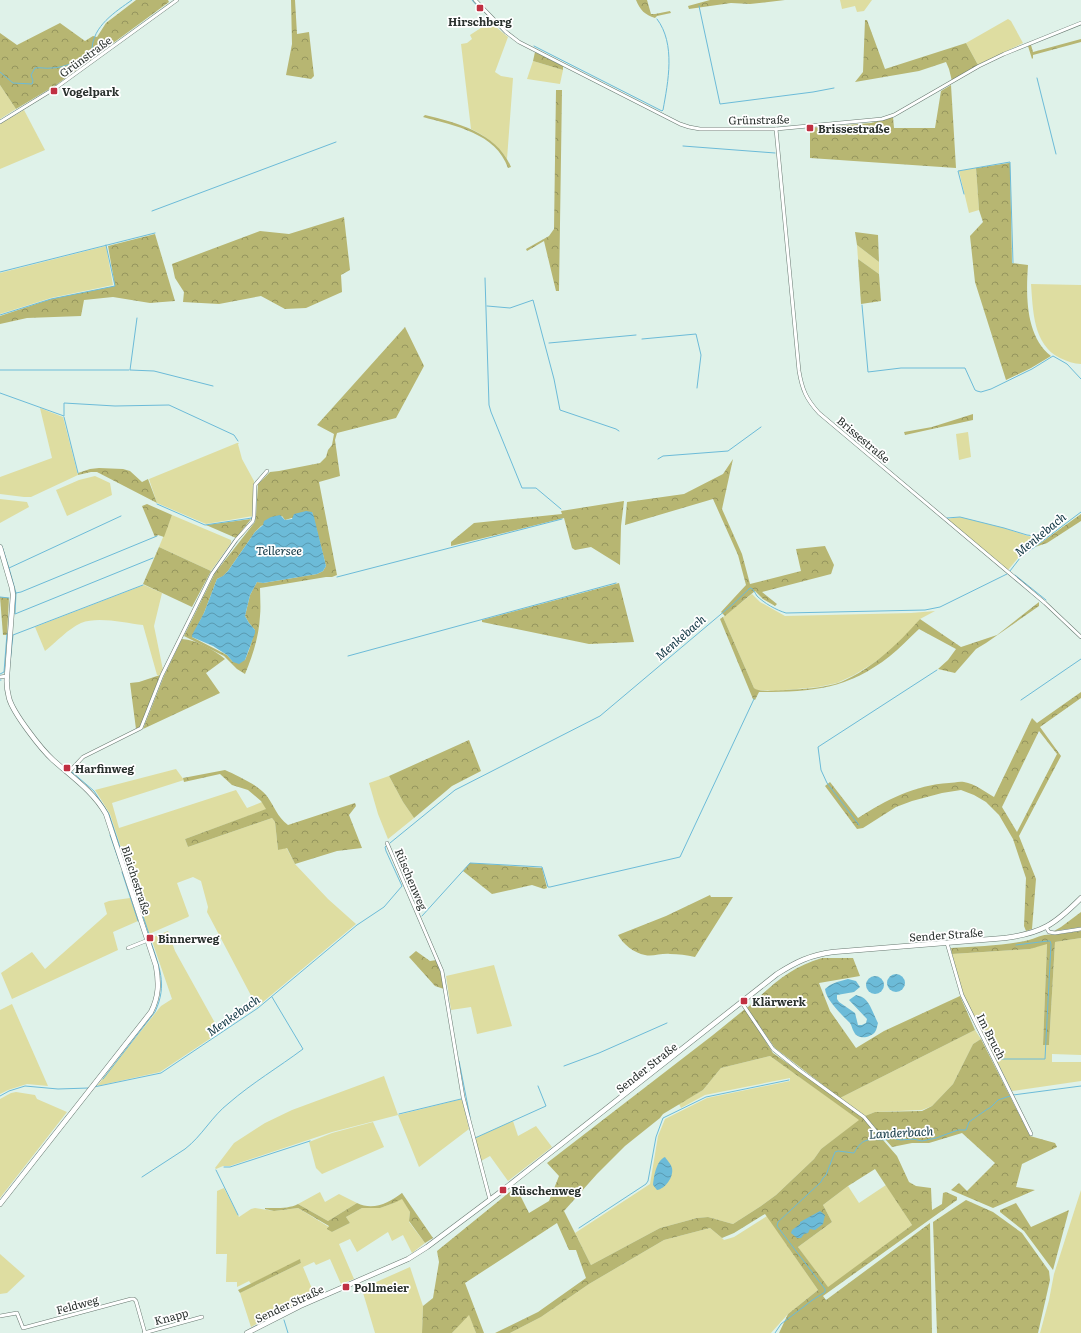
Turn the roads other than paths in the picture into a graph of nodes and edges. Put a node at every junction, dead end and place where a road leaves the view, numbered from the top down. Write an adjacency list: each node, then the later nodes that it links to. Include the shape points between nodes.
1 (177, 0): 4 (street, Grünstraße, via 57,87)
2 (475, 0): 5 (street, Grünstraße, via 519,42 680,124 700,128)
3 (1081, 23): 5 (street, Grünstraße, via 979,66 894,116 871,121)
4 (0, 122)
5 (776, 129): 8 (street, Brissestraße, via 799,371 806,397 825,418 1045,603)
6 (267, 471): 11 (street, via 255,485 253,521 212,574 162,675 141,728 83,757)
7 (0, 547): 9 (main road, Bleichestraße, via 13,595)
8 (1081, 637)
9 (6, 676): 10 (street); 11 (main road, Bleichestraße, via 6,688 17,715 51,758)
10 (0, 677)
11 (68, 773): 16 (main road, Bleichestraße, via 92,794 106,814)
12 (387, 843): 22 (street, Rüschenweg, via 442,971 463,1097)
13 (1081, 898): 14 (main road, Sender Straße, via 1059,919)
14 (1046, 927): 15 (street, via 1049,932 1055,933); 17 (main road, Sender Straße, via 1025,935)
15 (1081, 929)
16 (148, 940): 18 (street); 23 (main road, Bleichestraße, via 158,975 158,989 151,1012)
17 (947, 943): 19 (main road, Sender Straße, via 810,956 783,971); 21 (street, Im Bruch, via 962,995)
18 (128, 948)
19 (742, 1003): 20 (street, via 773,1049 864,1117); 22 (main road, Sender Straße)
20 (878, 1134)
21 (1031, 1134)
22 (490, 1200): 27 (main road, Sender Straße, via 414,1256 300,1306)
23 (0, 1204)
24 (0, 1316): 26 (street, Feldweg, via 17,1312 23,1328 134,1299)
25 (202, 1317): 26 (street, Knapp)
26 (144, 1333)
27 (247, 1333)

